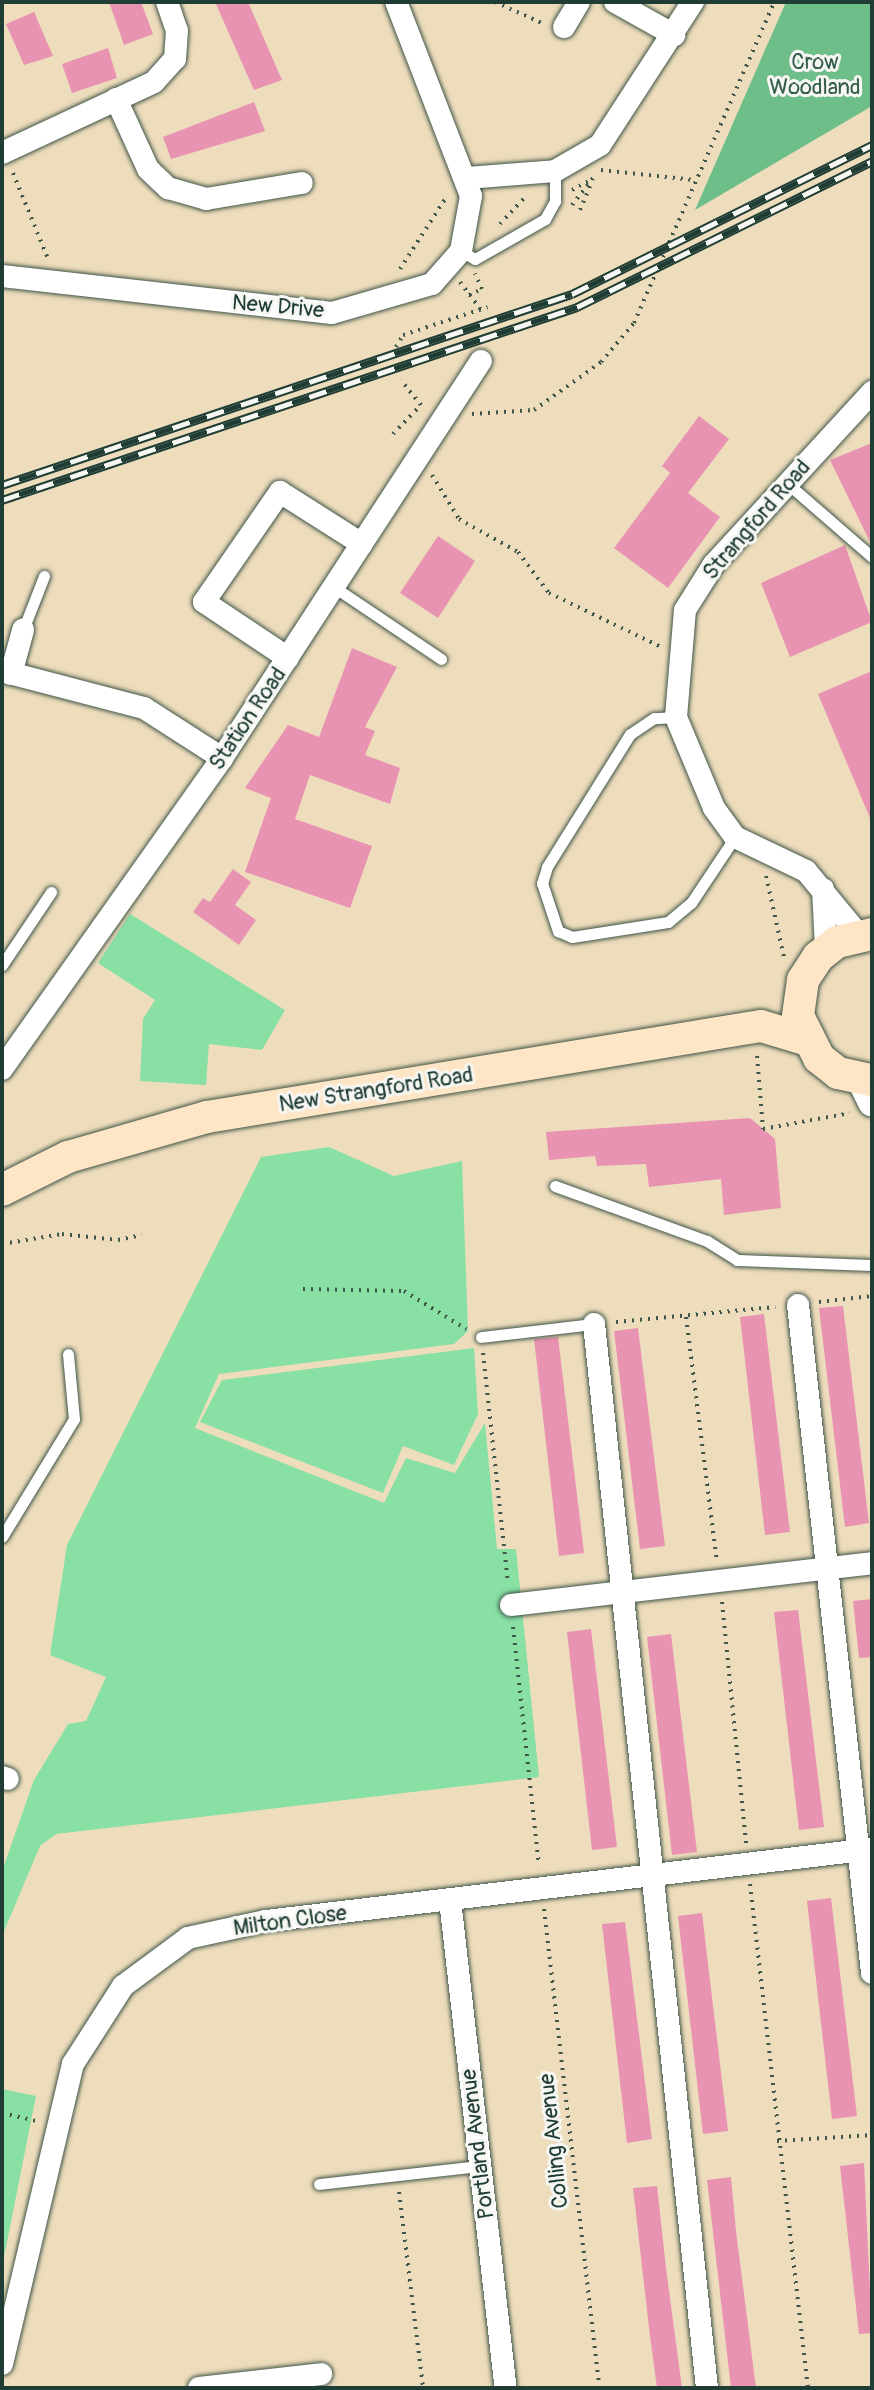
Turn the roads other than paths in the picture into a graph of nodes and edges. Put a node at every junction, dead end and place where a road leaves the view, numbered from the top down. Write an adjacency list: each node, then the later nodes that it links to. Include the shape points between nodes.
1 (167, 2): 8 (street, via 177,31 175,59 154,82)
2 (396, 2): 12 (street, New Drive)
3 (579, 2): 6 (street)
4 (615, 2): 7 (street)
5 (693, 2): 7 (street)
6 (564, 27)
7 (674, 35): 10 (street, via 600,145)
8 (116, 99): 9 (street); 11 (street, via 148,169 168,188 206,199)
9 (4, 152)
10 (555, 181): 12 (street); 13 (lane, via 545,219)
11 (302, 183)
12 (459, 184): 13 (street, New Drive, via 470,221)
13 (468, 255): 14 (street, New Drive, via 432,284 392,300 332,313)
14 (2, 276)
15 (481, 361): 18 (street, Station Road)
16 (872, 392): 17 (street, Strangford Road)
17 (788, 484): 19 (lane); 26 (street, Strangford Road, via 714,564 685,610)
18 (362, 544): 21 (street, Station Road); 23 (street, via 280,492 204,602)
19 (872, 557)
20 (44, 576): 22 (lane)
21 (334, 587): 23 (street, Station Road); 24 (lane)
22 (23, 630): 25 (street)
23 (288, 658): 27 (street, Station Road)
24 (441, 659)
25 (6, 672): 27 (street, via 144,708)
26 (676, 717): 28 (street, Strangford Road, via 714,808); 28 (lane, via 654,718 630,734 547,867 542,883 558,931 572,937 668,922 691,903)
27 (222, 758): 37 (street, Station Road)
28 (735, 837): 29 (street, Strangford Road)
29 (823, 888): 31 (street, Strangford Road); 32 (street)
30 (51, 892): 33 (lane)
31 (865, 934): 32 (main road)
32 (826, 949): 34 (main road)
33 (2, 965)
34 (793, 980): 35 (main road); 36 (main road)
35 (805, 1039): 36 (main road, New Strangford Road); 38 (main road, via 828,1065)
36 (759, 1041): 40 (main road, New Strangford Road, via 320,1100 132,1135)
37 (2, 1069)
38 (868, 1093)
39 (555, 1186): 41 (lane, via 707,1241 737,1260)
40 (2, 1190)
41 (872, 1265)
42 (798, 1305): 48 (street)
43 (594, 1324): 44 (lane); 49 (street)
44 (481, 1337)
45 (68, 1354): 46 (lane, via 74,1419)
46 (2, 1537)
47 (872, 1563): 48 (street)
48 (828, 1568): 49 (street); 51 (street)
49 (624, 1591): 50 (street); 52 (street)
50 (511, 1605)
51 (866, 1850): 52 (street, Milton Close); 54 (street)
52 (657, 1876): 53 (street, Milton Close); 61 (street)
53 (450, 1900): 55 (street, Portland Avenue); 57 (street, Milton Close, via 188,1938 123,1986 73,2064)
54 (872, 1973)
55 (480, 2166): 56 (lane); 60 (street, Portland Avenue)
56 (319, 2184)
57 (2, 2364)
58 (321, 2374): 59 (street)
59 (199, 2388)
60 (506, 2388)
61 (707, 2388)

